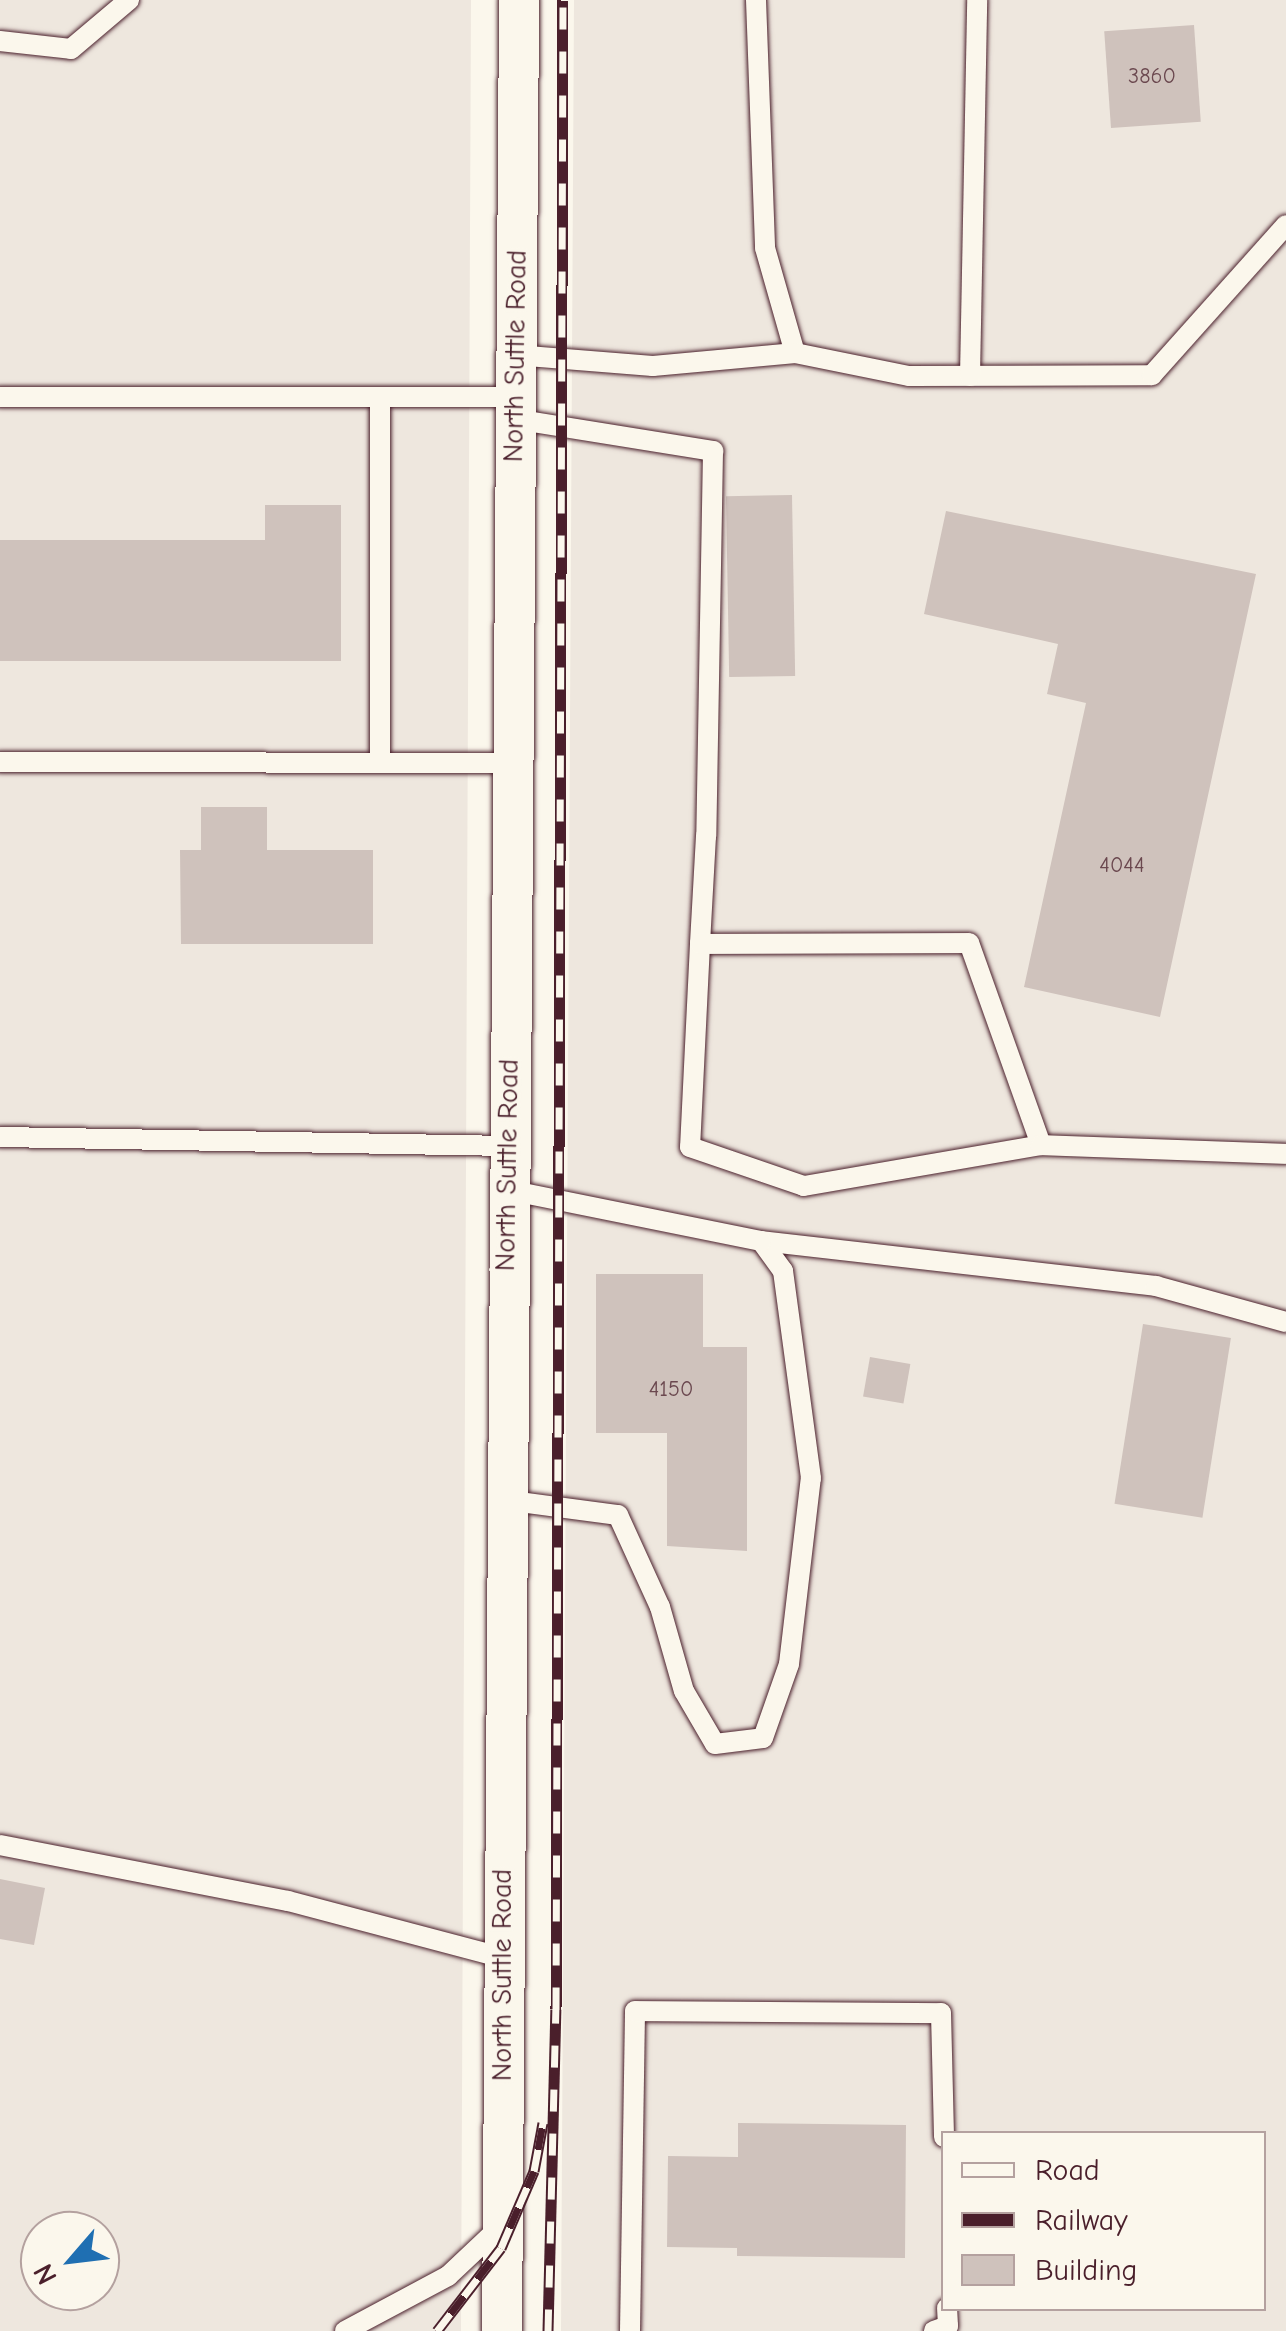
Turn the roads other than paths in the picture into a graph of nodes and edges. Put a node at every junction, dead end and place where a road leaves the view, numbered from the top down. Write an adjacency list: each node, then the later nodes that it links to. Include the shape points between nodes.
1 (129, 0): 5 (lane, via 70,49)
2 (519, 0): 8 (street, North Suttle Road)
3 (756, 0): 7 (lane, via 765,248)
4 (978, 0): 9 (lane)
5 (0, 41)
6 (1286, 225): 9 (lane, via 1152,374)
7 (796, 353): 8 (lane, via 654,366); 9 (lane, via 909,376)
8 (514, 354): 12 (street, North Suttle Road)
9 (970, 376)
10 (0, 397): 11 (lane)
11 (380, 397): 12 (lane); 14 (lane)
12 (514, 408): 15 (street, North Suttle Road); 16 (lane, via 713,451)
13 (0, 762): 14 (lane)
14 (380, 762): 15 (lane)
15 (511, 763): 19 (street, North Suttle Road)
16 (700, 944): 18 (lane, via 970,942); 18 (lane, via 690,1147 804,1186)
17 (0, 1137): 19 (lane)
18 (1041, 1145): 20 (lane)
19 (508, 1146): 21 (street, North Suttle Road)
20 (1286, 1154)
21 (507, 1190): 22 (lane); 24 (street, North Suttle Road)
22 (761, 1242): 23 (lane, via 1156,1286); 24 (lane, via 783,1272 811,1478 789,1664 762,1738 715,1744 684,1691 660,1608 618,1515)
23 (1286, 1322)
24 (504, 1500): 26 (street, North Suttle Road)
25 (0, 1844): 26 (lane, via 288,1901)
26 (502, 1958): 28 (street, North Suttle Road)
27 (944, 2131): 32 (lane, via 941,2013 635,2010)
28 (501, 2226): 30 (lane, via 448,2276); 31 (street, North Suttle Road)
29 (947, 2311): 33 (lane, via 948,2326)
30 (346, 2331)
31 (502, 2331)
32 (630, 2331)
33 (934, 2331)

